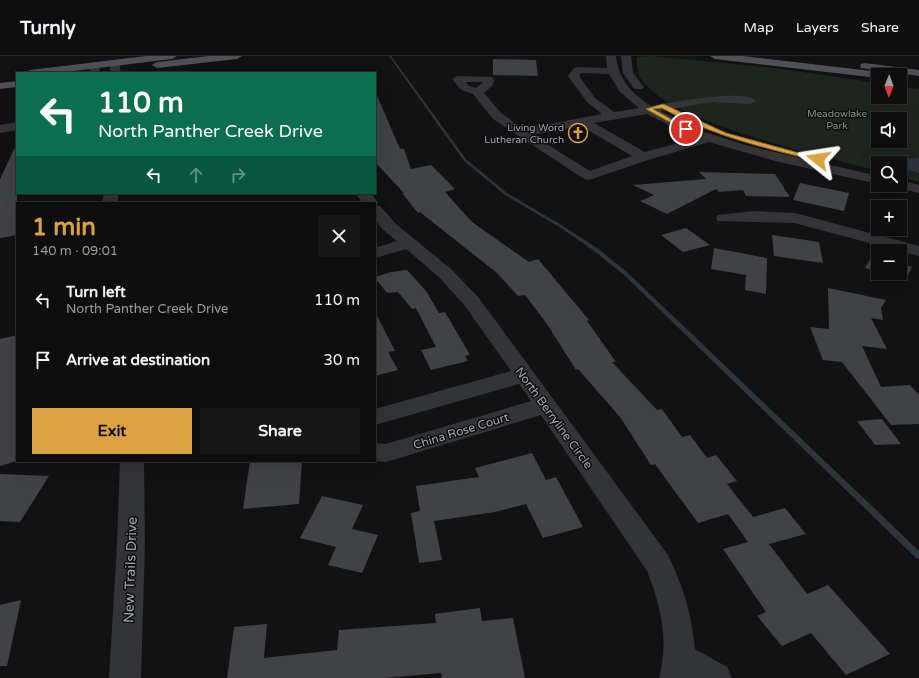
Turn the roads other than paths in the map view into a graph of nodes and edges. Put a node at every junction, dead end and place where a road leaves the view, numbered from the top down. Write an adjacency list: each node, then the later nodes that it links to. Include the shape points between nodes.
1 (172, 56): 8 (main road)
2 (237, 56): 8 (main road)
3 (610, 56): 12 (street)
4 (626, 56): 25 (street, via 628,73 633,81)
5 (715, 56): 15 (main road)
6 (790, 56): 14 (main road)
7 (565, 66): 11 (street, via 577,66)
8 (115, 69): 10 (main road)
9 (449, 69): 18 (street)
10 (95, 70): 13 (main road)
11 (578, 70): 12 (street); 27 (street, via 573,76 582,91)
12 (614, 71): 26 (street, via 628,94)
13 (52, 72)
14 (919, 73)
15 (871, 74)
16 (16, 75): 17 (main road)
17 (0, 77)
18 (457, 79): 23 (street, via 465,88); 23 (street, via 489,80 486,87)
19 (907, 79): 20 (main road)
20 (919, 81)
21 (16, 84): 22 (main road)
22 (0, 86)
23 (477, 92): 32 (street, via 497,116)
24 (750, 101): 25 (street, via 712,99)
25 (663, 106): 26 (street); 35 (street, via 712,130 748,142 848,167)
26 (648, 109): 27 (street); 33 (street)
27 (612, 116): 28 (street)
28 (582, 121): 32 (street); 34 (street)
29 (16, 126): 31 (street)
30 (16, 130): 31 (street)
31 (0, 131)
32 (521, 133): 34 (street, via 589,176)
33 (708, 138): 34 (street); 36 (street, via 820,168)
34 (643, 156)
35 (871, 176)
36 (871, 178)
37 (907, 186): 38 (street)
38 (919, 189)
39 (363, 194): 40 (street)
40 (369, 202)
41 (376, 212): 43 (street, North Berryline Circle)
42 (724, 218): 45 (street, via 795,218)
43 (383, 229): 44 (street, North Berryline Circle)
44 (408, 243): 46 (street); 47 (street, North Berryline Circle, via 445,273 472,302)
45 (919, 251)
46 (376, 254)
47 (524, 375): 48 (street, North Berryline Circle); 49 (street)
48 (546, 406): 50 (street, China Rose Court, via 386,453); 52 (street, North Berryline Circle, via 658,564 670,595 677,624)
49 (376, 417)
50 (376, 452)
51 (132, 462): 53 (street, New Trails Drive)
52 (678, 668): 54 (street, North Berryline Circle)
53 (125, 678)
54 (716, 678)

